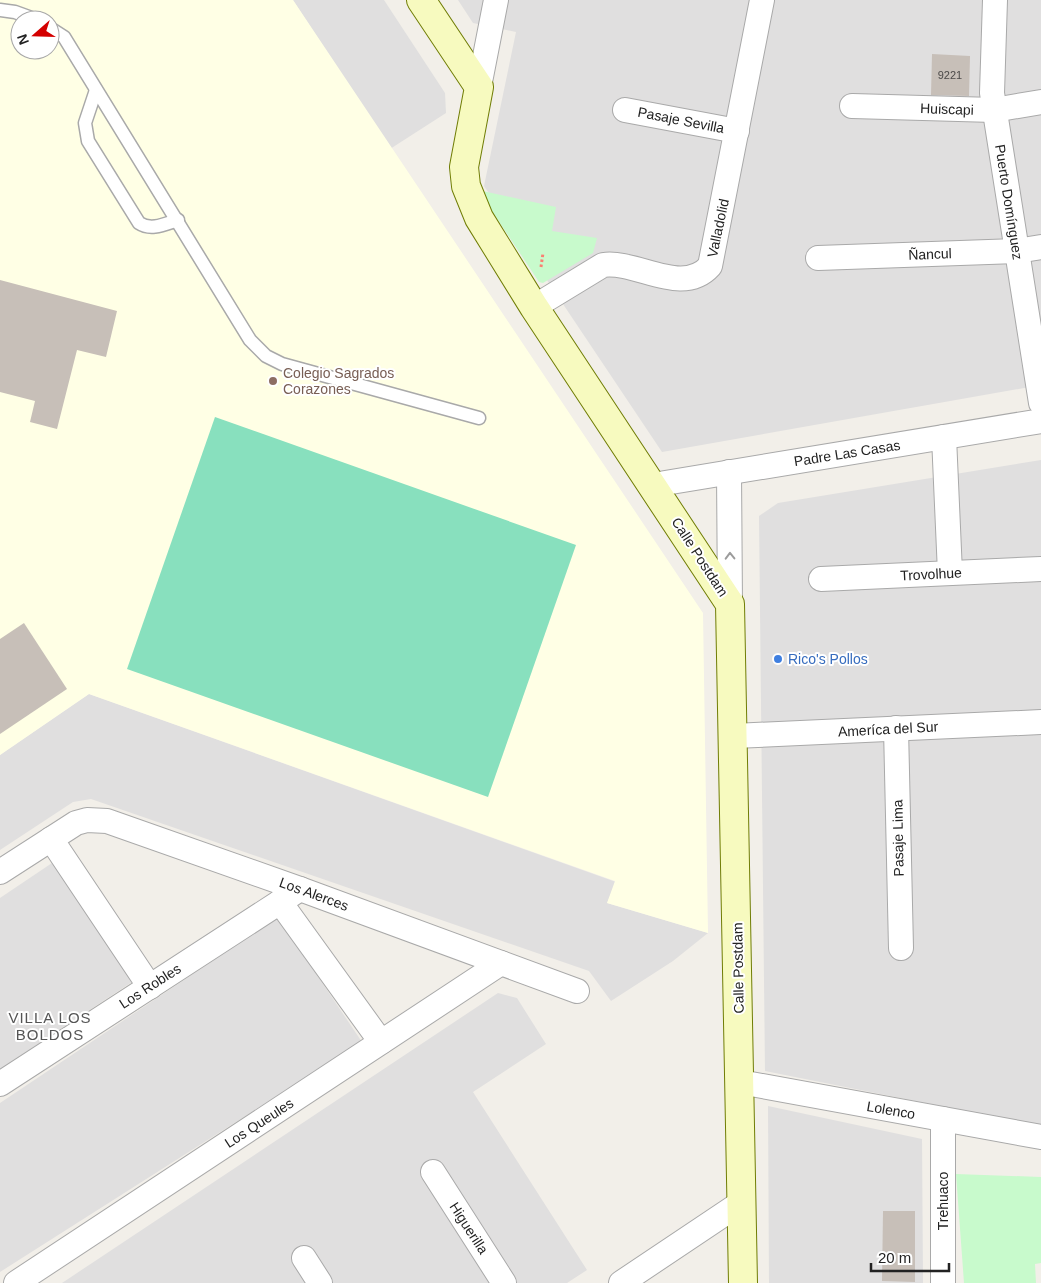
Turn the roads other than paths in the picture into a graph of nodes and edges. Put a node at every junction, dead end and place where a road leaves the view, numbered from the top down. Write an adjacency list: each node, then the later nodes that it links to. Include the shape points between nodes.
1 (421, 0): 6 (street)
2 (496, 0): 6 (street)
3 (762, 0): 12 (street, Valladolid)
4 (995, 0): 11 (street, Puerto Domínguez, via 991,75)
5 (60, 34): 7 (lane)
6 (479, 87): 17 (street, Calle Postdam, via 464,167 466,186 479,218)
7 (96, 90): 13 (lane); 13 (lane, via 85,123 88,141 139,223 155,227)
8 (1041, 102): 11 (street, Huiscapi)
9 (852, 106): 11 (street, Huiscapi)
10 (625, 110): 12 (street, Pasaje Sevilla)
11 (994, 110): 15 (street, Puerto Domínguez)
12 (737, 131): 17 (street, Valladolid, via 712,260 705,272 684,280 603,265)
13 (178, 220): 19 (lane, via 250,340 266,356 282,364)
14 (1041, 247): 15 (street, Ñancul)
15 (1017, 251): 16 (street, Ñancul); 18 (street, Puerto Domínguez)
16 (818, 258)
17 (534, 307): 23 (street, Calle Postdam)
18 (1041, 403)
19 (478, 418)
20 (1041, 421): 21 (street, Padre Las Casas)
21 (944, 436): 22 (street, Padre Las Casas); 25 (street)
22 (729, 472): 23 (street, Padre Las Casas); 27 (street, one-way to 22)
23 (653, 485): 27 (street, Calle Postdam)
24 (1041, 569): 25 (street, Trovolhue)
25 (950, 574): 26 (street, Trovolhue)
26 (821, 580)
27 (730, 604): 30 (street, Calle Postdam)
28 (1041, 722): 29 (street, Ameríca del Sur)
29 (896, 728): 30 (street, Ameríca del Sur); 35 (street, Pasaje Lima)
30 (734, 736): 40 (street, Calle Postdam)
31 (51, 839): 32 (street, Los Alerces); 33 (street, Los Alerces, via 76,823 107,821); 37 (street)
32 (0, 872)
33 (300, 889): 34 (street, Los Robles); 36 (street, Los Alerces)
34 (280, 902): 37 (street, Los Robles); 39 (street, Los Alerces)
35 (901, 948)
36 (501, 963): 38 (street, Los Alerces); 39 (street, Los Queules)
37 (150, 987): 41 (street, Los Robles)
38 (576, 991)
39 (381, 1042): 47 (street, Los Queules)
40 (740, 1082): 42 (street, Lolenco); 45 (street, Calle Postdam)
41 (0, 1084)
42 (943, 1119): 43 (street, Lolenco); 52 (street, Trehuaco)
43 (1041, 1137)
44 (433, 1172): 49 (street, Higuerilla)
45 (742, 1202): 50 (street); 51 (street, Calle Postdam)
46 (304, 1258): 48 (street)
47 (16, 1283)
48 (320, 1283)
49 (504, 1283)
50 (621, 1283)
51 (743, 1283)
52 (943, 1283)

